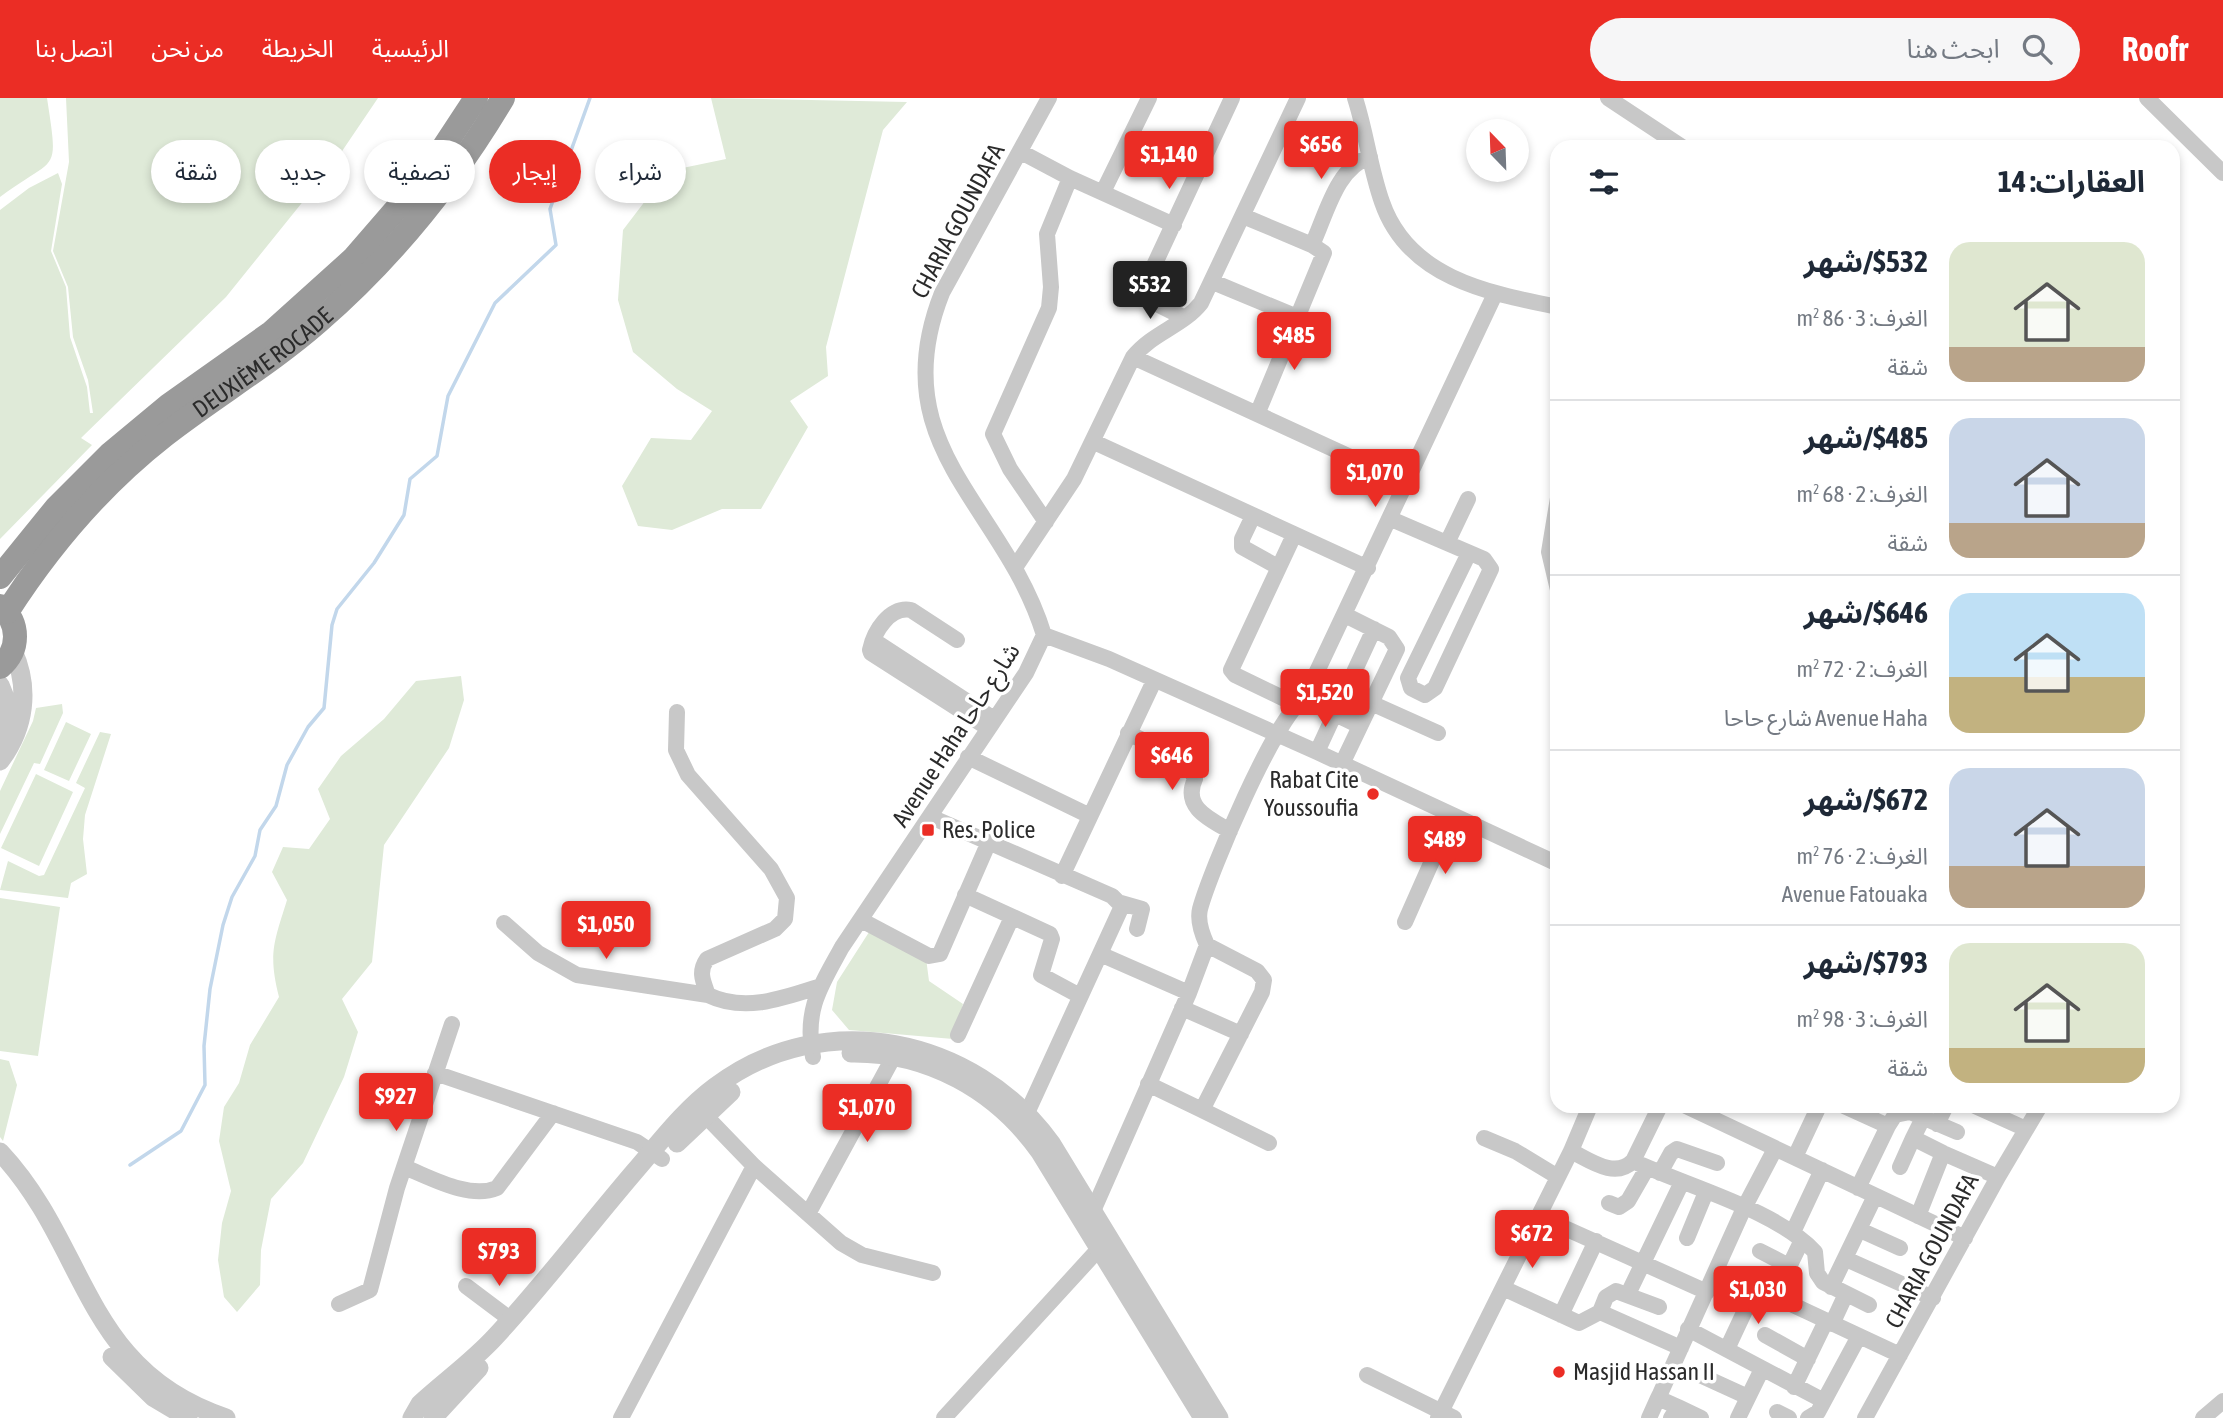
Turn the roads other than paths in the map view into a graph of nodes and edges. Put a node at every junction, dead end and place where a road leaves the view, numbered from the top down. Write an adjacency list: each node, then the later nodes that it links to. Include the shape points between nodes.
1 (476, 98): 30 (highway, DEUXIÈME ROCADE, via 416,186 336,276 272,332 129,437)
2 (503, 98): 41 (highway, DEUXIÈME ROCADE, via 446,185 372,271 288,347 172,430 112,481)
3 (1049, 98): 11 (street, CHARIA GOUNDAFA)
4 (1149, 98): 15 (street)
5 (1232, 98): 17 (street)
6 (1298, 98): 16 (street)
7 (1355, 98): 12 (street)
8 (1608, 98): 10 (street)
9 (2147, 98): 13 (street)
10 (1671, 140)
11 (1021, 152): 14 (street); 37 (street, CHARIA GOUNDAFA, via 942,293 924,355 931,424 943,453)
12 (1370, 157): 18 (street, via 1355,163 1343,177); 20 (street, via 1383,205 1401,239 1444,274)
13 (2223, 173)
14 (1070, 178): 15 (street); 32 (street, via 1048,228 1049,308 993,434)
15 (1103, 192): 17 (street)
16 (1243, 216): 18 (street); 19 (street)
17 (1174, 225): 23 (street, via 1144,292 1151,301)
18 (1312, 245): 22 (street, via 1324,255)
19 (1213, 282): 22 (street); 23 (street, via 1197,309)
20 (1495, 294): 21 (street); 27 (street)
21 (1550, 305)
22 (1297, 317): 25 (street)
23 (1185, 318): 24 (street, via 1147,342)
24 (1133, 357): 25 (street); 26 (street)
25 (1258, 412): 27 (street)
26 (1094, 442): 29 (street); 32 (street)
27 (1407, 483): 31 (street)
28 (1468, 499): 34 (street)
29 (1252, 516): 33 (street); 38 (street, via 1242,547)
30 (48, 517): 35 (highway); 40 (highway, DEUXIÈME ROCADE)
31 (1391, 519): 34 (street); 39 (street)
32 (1046, 522): 37 (street)
33 (1294, 536): 38 (street); 39 (street)
34 (1447, 543): 36 (street)
35 (0, 552)
36 (1469, 553): 36 (street, via 1408,678 1411,688 1425,695 1435,688 1489,574 1487,561)
37 (1016, 566): 44 (street, CHARIA GOUNDAFA)
38 (1278, 568): 49 (street, via 1231,670)
39 (1368, 568): 42 (street)
40 (0, 577)
41 (3, 609): 46 (highway, via 15,631)
42 (1345, 615): 43 (street); 49 (street)
43 (1374, 629): 50 (street, via 1393,640 1397,649); 52 (street)
44 (1044, 635): 47 (street, Avenue Haha شارع حاحا); 53 (street, Avenue Haha شارع حاحا, via 1036,656)
45 (957, 640): 53 (street, via 902,608 890,614 872,647)
46 (6, 659): 61 (street, via 23,679 23,709)
47 (1154, 681): 55 (street); 57 (street, Avenue Haha شارع حاحا)
48 (0, 685): 58 (street, via 8,705)
49 (1300, 702): 52 (street); 57 (street)
50 (1371, 703): 54 (street); 56 (street)
51 (677, 712): 80 (street, via 676,750 688,775 771,869 787,898 785,919 775,929 707,959 702,979)
52 (1334, 714): 54 (street); 59 (street)
53 (991, 723): 60 (street, Avenue Haha شارع حاحا)
54 (1360, 726): 62 (street)
55 (1128, 733): 63 (street); 66 (street, via 1187,762 1195,779 1190,792 1194,804 1202,815)
56 (1438, 733)
57 (1277, 736): 59 (street, Avenue Haha شارع حاحا); 66 (street)
58 (0, 738)
59 (1317, 752): 62 (street, Avenue Haha شارع حاحا)
60 (968, 757): 63 (street); 65 (street, Avenue Haha شارع حاحا)
61 (0, 761)
62 (1342, 764): 64 (street, Avenue Haha شارع حاحا)
63 (1088, 815): 69 (street)
64 (1452, 816): 68 (street, Avenue Haha شارع حاحا); 74 (street)
65 (930, 817): 67 (street); 73 (street, Avenue Haha شارع حاحا)
66 (1230, 831): 77 (street, via 1200,910)
67 (988, 844): 69 (street); 70 (street)
68 (1550, 860)
69 (1062, 876): 71 (street)
70 (965, 895): 72 (street); 73 (street, via 940,954 934,957)
71 (1121, 904): 76 (street, via 1142,909); 78 (street)
72 (1012, 917): 81 (street, via 1052,936 1041,975); 85 (street)
73 (861, 920): 79 (street, Avenue Haha شارع حاحا)
74 (1405, 922)
75 (504, 923): 80 (street, via 538,953 578,975)
76 (1137, 929)
77 (1207, 945): 82 (street); 84 (street, via 1257,971 1264,980)
78 (1100, 954): 81 (street); 82 (street)
79 (821, 986): 80 (street, via 739,1006); 86 (street, Avenue Haha شارع حاحا, via 811,1008)
80 (708, 995)
81 (1080, 996): 101 (street)
82 (1186, 1001): 84 (street); 89 (street)
83 (452, 1024): 88 (street)
84 (1241, 1034): 91 (street)
85 (958, 1035)
86 (812, 1051): 87 (street); 90 (street, via 785,1051 749,1066 716,1086); 101 (street, via 845,1040 915,1047 979,1075)
87 (894, 1056): 101 (street, via 948,1073); 130 (street)
88 (435, 1073): 92 (street); 117 (street)
89 (1148, 1084): 91 (street); 129 (street)
90 (699, 1109): 112 (street); 115 (street)
91 (1202, 1110): 107 (street)
92 (553, 1113): 112 (street, via 637,1142); 117 (street, via 497,1188 489,1192 464,1189)
93 (1587, 1113): 109 (street)
94 (1659, 1113): 118 (street)
95 (1700, 1113): 108 (street)
96 (1816, 1113): 113 (street)
97 (1859, 1113): 102 (street)
98 (1991, 1113): 103 (street)
99 (2036, 1113): 103 (street, CHARIA GOUNDAFA)
100 (1921, 1115): 102 (street, via 1895,1115); 104 (street); 105 (street)
101 (1024, 1120): 129 (street, via 1051,1143); 138 (street, via 1040,1152)
102 (1888, 1126): 124 (street)
103 (2026, 1129): 122 (street, CHARIA GOUNDAFA)
104 (1957, 1132)
105 (1913, 1138): 111 (street); 119 (street)
106 (1484, 1139): 121 (street)
107 (1269, 1143)
108 (1775, 1149): 113 (street); 128 (street)
109 (1571, 1151): 118 (street, via 1614,1170); 121 (street)
110 (0, 1152): 181 (street, via 37,1199 120,1348 161,1386)
111 (1943, 1153): 122 (street); 132 (street)
112 (657, 1155): 139 (street)
113 (1796, 1157): 120 (street)
114 (1717, 1163): 118 (street, via 1677,1149)
115 (754, 1166): 130 (street); 184 (street)
116 (0, 1167): 180 (street, via 33,1215 111,1357 153,1397)
117 (404, 1167): 155 (street, via 370,1290)
118 (1647, 1167): 123 (street); 127 (street, via 1625,1204)
119 (1900, 1167)
120 (1822, 1170): 124 (street); 134 (street)
121 (1558, 1177): 131 (street)
122 (1998, 1177): 136 (street, CHARIA GOUNDAFA)
123 (1682, 1182): 125 (street); 143 (street)
124 (1858, 1188): 126 (street)
125 (1706, 1192): 128 (street); 135 (street)
126 (1875, 1196): 132 (street); 133 (street)
127 (1609, 1203)
128 (1744, 1208): 134 (street); 145 (street)
129 (1093, 1212): 138 (street)
130 (808, 1214): 146 (street, via 862,1255)
131 (1538, 1216): 137 (street); 149 (street)
132 (1918, 1216): 136 (street)
133 (1860, 1230): 140 (street); 142 (street)
134 (1797, 1237): 144 (street); 150 (street, via 1815,1252 1819,1278)
135 (1686, 1238)
136 (1965, 1238): 154 (street, CHARIA GOUNDAFA)
137 (1595, 1241): 143 (street); 159 (street)
138 (1104, 1243): 185 (street); 186 (street); 187 (street)
139 (578, 1247): 160 (street); 176 (street)
140 (1900, 1248)
141 (1760, 1251): 144 (street)
142 (1846, 1259): 150 (street); 154 (street)
143 (1643, 1262): 151 (street); 152 (street)
144 (1789, 1266): 153 (street)
145 (1718, 1270): 148 (street); 151 (street)
146 (933, 1273)
147 (466, 1286): 160 (street)
148 (1756, 1287): 153 (street); 166 (street)
149 (1503, 1288): 159 (street); 179 (street)
150 (1839, 1290): 156 (street); 161 (street)
151 (1707, 1292): 162 (street)
152 (1628, 1294): 157 (street); 158 (street, via 1620,1290 1611,1293)
153 (1775, 1296): 161 (street)
154 (1933, 1298): 167 (street, CHARIA GOUNDAFA)
155 (339, 1304)
156 (1870, 1305)
157 (1659, 1307)
158 (1600, 1312): 159 (street, via 1579,1323); 165 (street)
159 (1561, 1315)
160 (509, 1319): 182 (street, via 481,1351 420,1404)
161 (1829, 1323): 164 (street); 168 (street)
162 (1688, 1329): 165 (street); 166 (street)
163 (1765, 1335): 168 (street)
164 (1859, 1336): 167 (street); 178 (street)
165 (1681, 1348): 174 (street)
166 (1727, 1349): 169 (street)
167 (1900, 1355): 191 (street, CHARIA GOUNDAFA)
168 (1808, 1359): 172 (street)
169 (1762, 1369): 172 (street); 173 (street)
170 (1367, 1374): 179 (street)
171 (1702, 1376): 173 (street)
172 (1794, 1387): 178 (street)
173 (1748, 1397): 190 (street)
174 (1658, 1398): 177 (street); 188 (street)
175 (2223, 1401): 192 (street)
176 (451, 1410): 183 (street)
177 (1674, 1412): 189 (street)
178 (1820, 1412)
179 (1445, 1416)
180 (188, 1418)
181 (226, 1418)
182 (412, 1418)
183 (433, 1418)
184 (621, 1418)
185 (944, 1418)
186 (1203, 1418)
187 (1219, 1418)
188 (1649, 1418)
189 (1701, 1418)
190 (1738, 1418)
191 (1866, 1418)
192 (2203, 1418)

